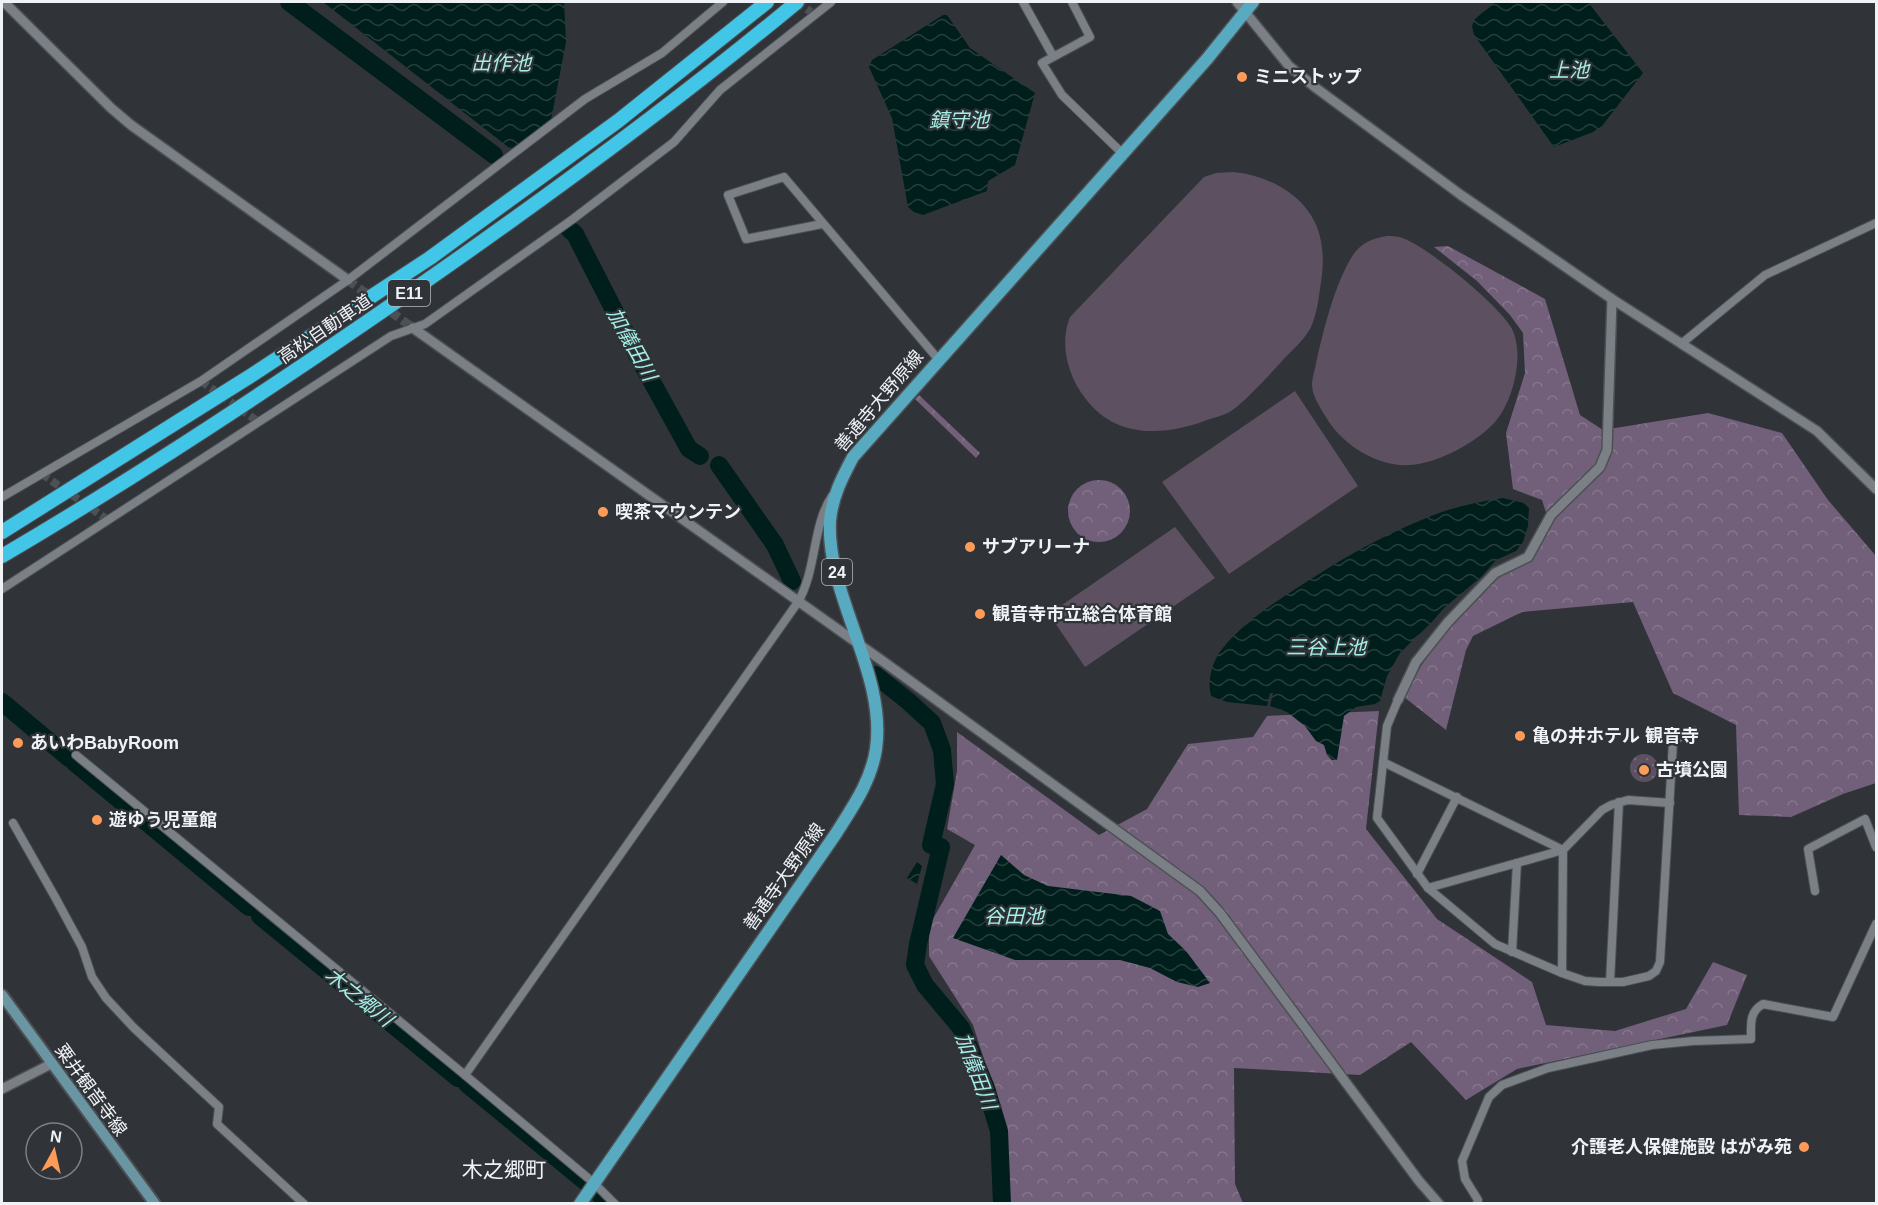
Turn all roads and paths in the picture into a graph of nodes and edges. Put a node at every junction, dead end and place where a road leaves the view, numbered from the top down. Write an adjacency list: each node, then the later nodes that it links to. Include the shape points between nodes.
1 (4, 2): 13 (street, via 131,125)
2 (723, 2): 13 (street, via 662,53 585,99)
3 (767, 2): 21 (highway, 高松自動車道 / E11, via 618,121 430,258)
4 (797, 2): 22 (highway, 高松自動車道 / E11, via 627,137 437,274 263,393)
5 (831, 2): 15 (street, via 720,90 674,142 425,324)
6 (1023, 2): 9 (street)
7 (1072, 2): 9 (street, via 1090,37)
8 (1245, 5): 10 (main road, 善通寺大野原線 / 24, via 1207,59); 14 (street, via 1289,66 1316,88)
9 (1053, 56): 10 (street, via 1042,63 1062,95)
10 (1122, 153): 17 (main road, 善通寺大野原線 / 24)
11 (1876, 223): 16 (street, via 1765,275)
12 (822, 224): 12 (street, via 783,177 728,195 746,239); 17 (street)
13 (348, 280): 20 (street, via 201,381)
14 (1612, 299): 16 (street); 26 (street, via 1605,459 1551,515 1528,557 1496,573 1448,622 1416,662)
15 (412, 327): 23 (street, via 391,336); 24 (street)
16 (1680, 344): 18 (street, via 1817,431)
17 (938, 359): 19 (main road, 善通寺大野原線 / 24, via 863,444)
18 (1876, 489)
19 (836, 490): 24 (street, via 823,509 806,588); 25 (main road, 善通寺大野原線 / 24, via 830,519 832,547)
20 (2, 497)
21 (2, 532)
22 (2, 556)
23 (2, 589)
24 (798, 602): 25 (street); 46 (street)
25 (859, 645): 48 (main road, 善通寺大野原線 / 24, via 878,725 870,774 859,799); 53 (street, via 1200,891)
26 (1398, 700): 29 (street, via 1387,726)
27 (1695, 731): 32 (street, via 1688,731 1673,742)
28 (76, 755): 46 (street)
29 (1383, 762): 30 (street); 37 (street, via 1377,818)
30 (1457, 797): 35 (street); 37 (street)
31 (1619, 802): 32 (street); 35 (street, via 1602,810); 43 (street)
32 (1670, 803): 43 (street, via 1660,962 1649,976)
33 (13, 822): 50 (street, via 106,998 219,1107 217,1124)
34 (1876, 847): 39 (street, via 1864,819 1808,849)
35 (1563, 850): 36 (street); 42 (street)
36 (1517, 863): 38 (street); 41 (street)
37 (1417, 874): 38 (street)
38 (1428, 888): 41 (street, via 1494,944)
39 (1815, 891)
40 (1876, 924): 54 (street, via 1833,1017 1763,1004 1751,1015 1750,1039 1652,1046 1548,1068 1502,1085 1489,1097 1462,1161 1465,1179)
41 (1512, 952): 42 (street)
42 (1562, 973): 43 (street, via 1585,981)
43 (1610, 982)
44 (2, 994): 45 (main road, 粟井観音寺線)
45 (51, 1064): 47 (street); 49 (main road, 粟井観音寺線)
46 (465, 1075): 48 (street)
47 (2, 1089)
48 (594, 1183): 51 (main road, 善通寺大野原線 / 24); 52 (street)
49 (154, 1203)
50 (303, 1203)
51 (580, 1203)
52 (615, 1203)
53 (1439, 1203)
54 (1477, 1203)

